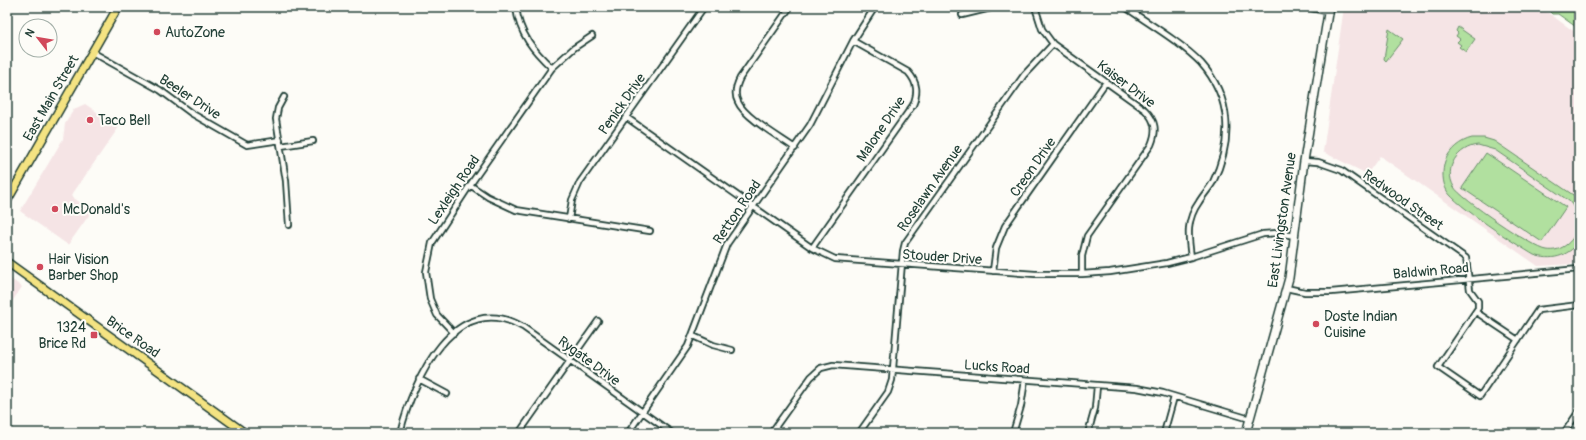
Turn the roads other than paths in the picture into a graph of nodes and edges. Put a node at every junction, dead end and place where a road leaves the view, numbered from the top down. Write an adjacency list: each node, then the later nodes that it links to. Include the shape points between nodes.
1 (118, 7): 16 (main road, East Main Street)
2 (516, 7): 17 (street, via 518,19 531,48)
3 (704, 7): 20 (street, Penick Drive)
4 (781, 7): 10 (street)
5 (875, 7): 14 (street, Retton Road)
6 (995, 7): 12 (street)
7 (1035, 7): 15 (street, Kaiser Drive, via 1042,29)
8 (1125, 7): 34 (street, via 1200,62 1211,76 1224,107 1227,142 1211,184 1189,222 1188,234)
9 (1309, 7): 11 (street)
10 (788, 9): 24 (street, via 740,78 736,98 748,114)
11 (1328, 9): 25 (main road, East Livingston Avenue)
12 (962, 15)
13 (592, 36): 17 (street, Lexleigh Road)
14 (853, 40): 24 (street, Retton Road, via 818,111); 33 (street, Malone Drive, via 908,72 916,84 917,92 913,105)
15 (1053, 44): 18 (street, Kaiser Drive); 36 (street, Roselawn Avenue, via 1024,75 909,237 904,247)
16 (92, 52): 21 (street, Beeler Drive, via 160,90 191,113 247,145); 27 (main road, East Main Street)
17 (552, 68): 26 (street, Lexleigh Road)
18 (1106, 82): 38 (street, Creon Drive, via 1005,226 996,248); 39 (street, Kaiser Drive, via 1145,110 1153,120 1155,133 1151,145 1087,236 1082,256)
19 (284, 97): 21 (street, via 277,113)
20 (626, 117): 28 (street, Stouder Drive); 29 (street, Penick Drive, via 580,182 572,200)
21 (280, 140): 23 (street)
22 (313, 141): 23 (street)
23 (280, 146): 30 (street)
24 (795, 148): 28 (street, Retton Road)
25 (1304, 161): 32 (main road, East Livingston Avenue); 40 (street, Redwood Street, via 1325,164 1341,170 1461,253 1467,262)
26 (470, 185): 29 (street, via 516,210); 45 (street, Lexleigh Road, via 432,243 427,264 426,281 430,299 437,315)
27 (7, 201)
28 (753, 207): 33 (street, Stouder Drive); 46 (street, Retton Road, via 725,248)
29 (569, 219): 31 (street)
30 (289, 225)
31 (650, 231)
32 (1295, 236): 34 (street, Stouder Drive, via 1270,233); 41 (main road, East Livingston Avenue)
33 (812, 248): 36 (street, Stouder Drive, via 835,259)
34 (1192, 257): 39 (street, Stouder Drive, via 1140,268)
35 (7, 262): 60 (main road, Brice Road)
36 (902, 265): 38 (street, Stouder Drive); 50 (street, Roselawn Avenue)
37 (1579, 269): 40 (street, Baldwin Road)
38 (993, 271): 39 (street, Stouder Drive)
39 (1082, 274)
40 (1470, 279): 41 (street, Baldwin Road, via 1324,292); 43 (street, Redwood Street, via 1470,290 1479,304)
41 (1286, 288): 58 (main road, East Livingston Avenue)
42 (1579, 305): 47 (street, via 1538,310)
43 (1476, 312): 47 (street); 47 (street, via 1438,367 1480,396)
44 (598, 321): 49 (street)
45 (454, 334): 49 (street, Rygate Drive, via 470,322 489,317 507,319); 51 (street, via 435,352)
46 (693, 336): 48 (street); 57 (street, Retton Road, via 681,358)
47 (1518, 340)
48 (732, 350)
49 (570, 360): 57 (street, Rygate Drive); 62 (street)
50 (893, 370): 52 (street, Lucks Road); 65 (street, Lucks Road, via 833,366 821,368 811,376); 66 (street, Roselawn Avenue, via 888,392)
51 (419, 380): 54 (street); 61 (street, via 410,398)
52 (1025, 380): 53 (street, Lucks Road); 67 (street)
53 (1097, 386): 55 (street, Lucks Road, via 1143,389); 68 (street, via 1095,408)
54 (447, 394)
55 (1174, 397): 58 (street, Lucks Road); 69 (street)
56 (1579, 411): 59 (street)
57 (642, 413): 63 (street, Retton Road); 64 (street, Rygate Drive)
58 (1250, 418): 70 (main road, East Livingston Avenue)
59 (1566, 432)
60 (245, 433)
61 (400, 433)
62 (519, 433)
63 (628, 433)
64 (672, 433)
65 (771, 433)
66 (859, 433)
67 (1013, 433)
68 (1088, 433)
69 (1164, 433)
70 (1246, 433)

